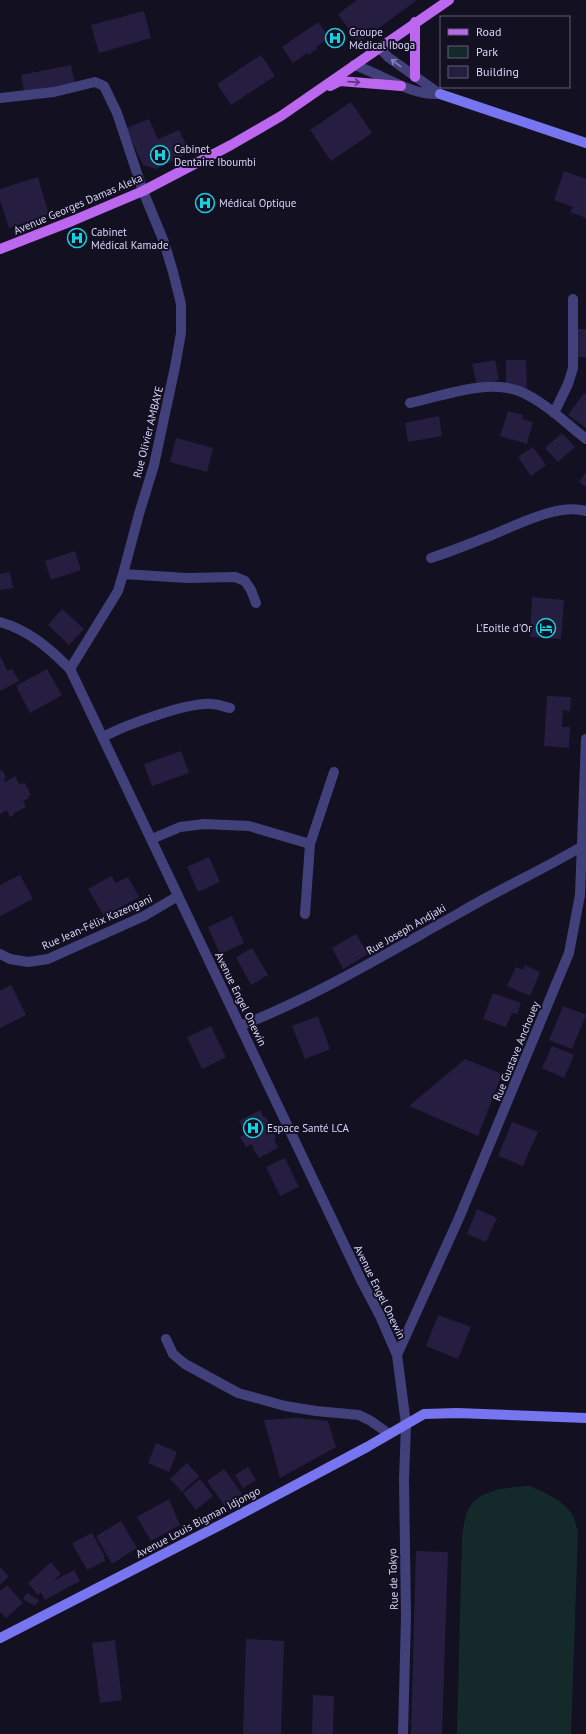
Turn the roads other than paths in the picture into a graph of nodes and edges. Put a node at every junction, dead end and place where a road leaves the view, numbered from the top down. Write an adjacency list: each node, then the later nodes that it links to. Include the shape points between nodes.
1 (449, 0): 2 (main road, Avenue Georges Damas Aleka)
2 (415, 22): 3 (main road, Avenue Georges Damas Aleka); 5 (main road)
3 (379, 47): 4 (main road, Avenue Georges Damas Aleka); 5 (street, one-way to 3)
4 (354, 65): 6 (street); 7 (main road, Avenue Georges Damas Aleka)
5 (415, 77): 8 (street)
6 (402, 86): 7 (main road, one-way to 6, via 340,81); 8 (street, via 431,95)
7 (317, 92): 11 (main road, Avenue Georges Damas Aleka, via 243,138)
8 (440, 94): 10 (main road)
9 (0, 98): 11 (street, Rue Olivier AMBAYE, via 54,92 95,82 100,84 107,91 117,113)
10 (586, 143)
11 (143, 191): 12 (main road, Avenue Georges Damas Aleka); 19 (street, Rue Olivier AMBAYE, via 173,272 181,304 181,333 165,417)
12 (0, 249)
13 (572, 299): 15 (street, via 573,368)
14 (410, 402): 15 (street, via 495,386 520,391)
15 (554, 413): 16 (street)
16 (586, 439)
17 (586, 511): 18 (street, via 559,512 530,520)
18 (431, 558)
19 (123, 574): 20 (street, via 187,578 235,577 245,581); 22 (street, Rue Olivier AMBAYE, via 118,591)
20 (256, 603)
21 (0, 622): 22 (street, Avenue Engel Onewin, via 21,629 36,638)
22 (70, 668): 24 (street, Avenue Engel Onewin)
23 (230, 708): 24 (street, via 211,704 186,707 155,716)
24 (103, 737): 28 (street, Avenue Engel Onewin)
25 (586, 739): 27 (street, Rue Gustave Anchouey)
26 (334, 772): 29 (street)
27 (585, 781): 30 (street, Rue Gustave Anchouey)
28 (152, 839): 29 (street, via 180,827 204,824 249,826); 31 (street, Avenue Engel Onewin)
29 (310, 844): 32 (street)
30 (581, 847): 34 (street, Rue Joseph Andjaki, via 369,964); 36 (street, Rue Gustave Anchouey, via 578,912 564,968 453,1232)
31 (178, 896): 33 (street, Rue Jean-Félix Kazengani, via 144,916 48,959 28,962 10,959); 34 (street, Avenue Engel Onewin)
32 (304, 914)
33 (0, 954)
34 (240, 1026): 36 (street, Avenue Engel Onewin)
35 (166, 1339): 39 (street, via 173,1354 184,1364 238,1393 285,1406 359,1415)
36 (397, 1355): 38 (street, Avenue Engel Onewin)
37 (586, 1418): 38 (main road, Avenue Louis Bigman Idjongo, via 424,1414)
38 (406, 1424): 39 (main road, Avenue Louis Bigman Idjongo); 41 (street, Rue de Tokyo, via 403,1530 406,1616)
39 (389, 1434): 40 (main road, Avenue Louis Bigman Idjongo)
40 (0, 1638)
41 (402, 1734)

